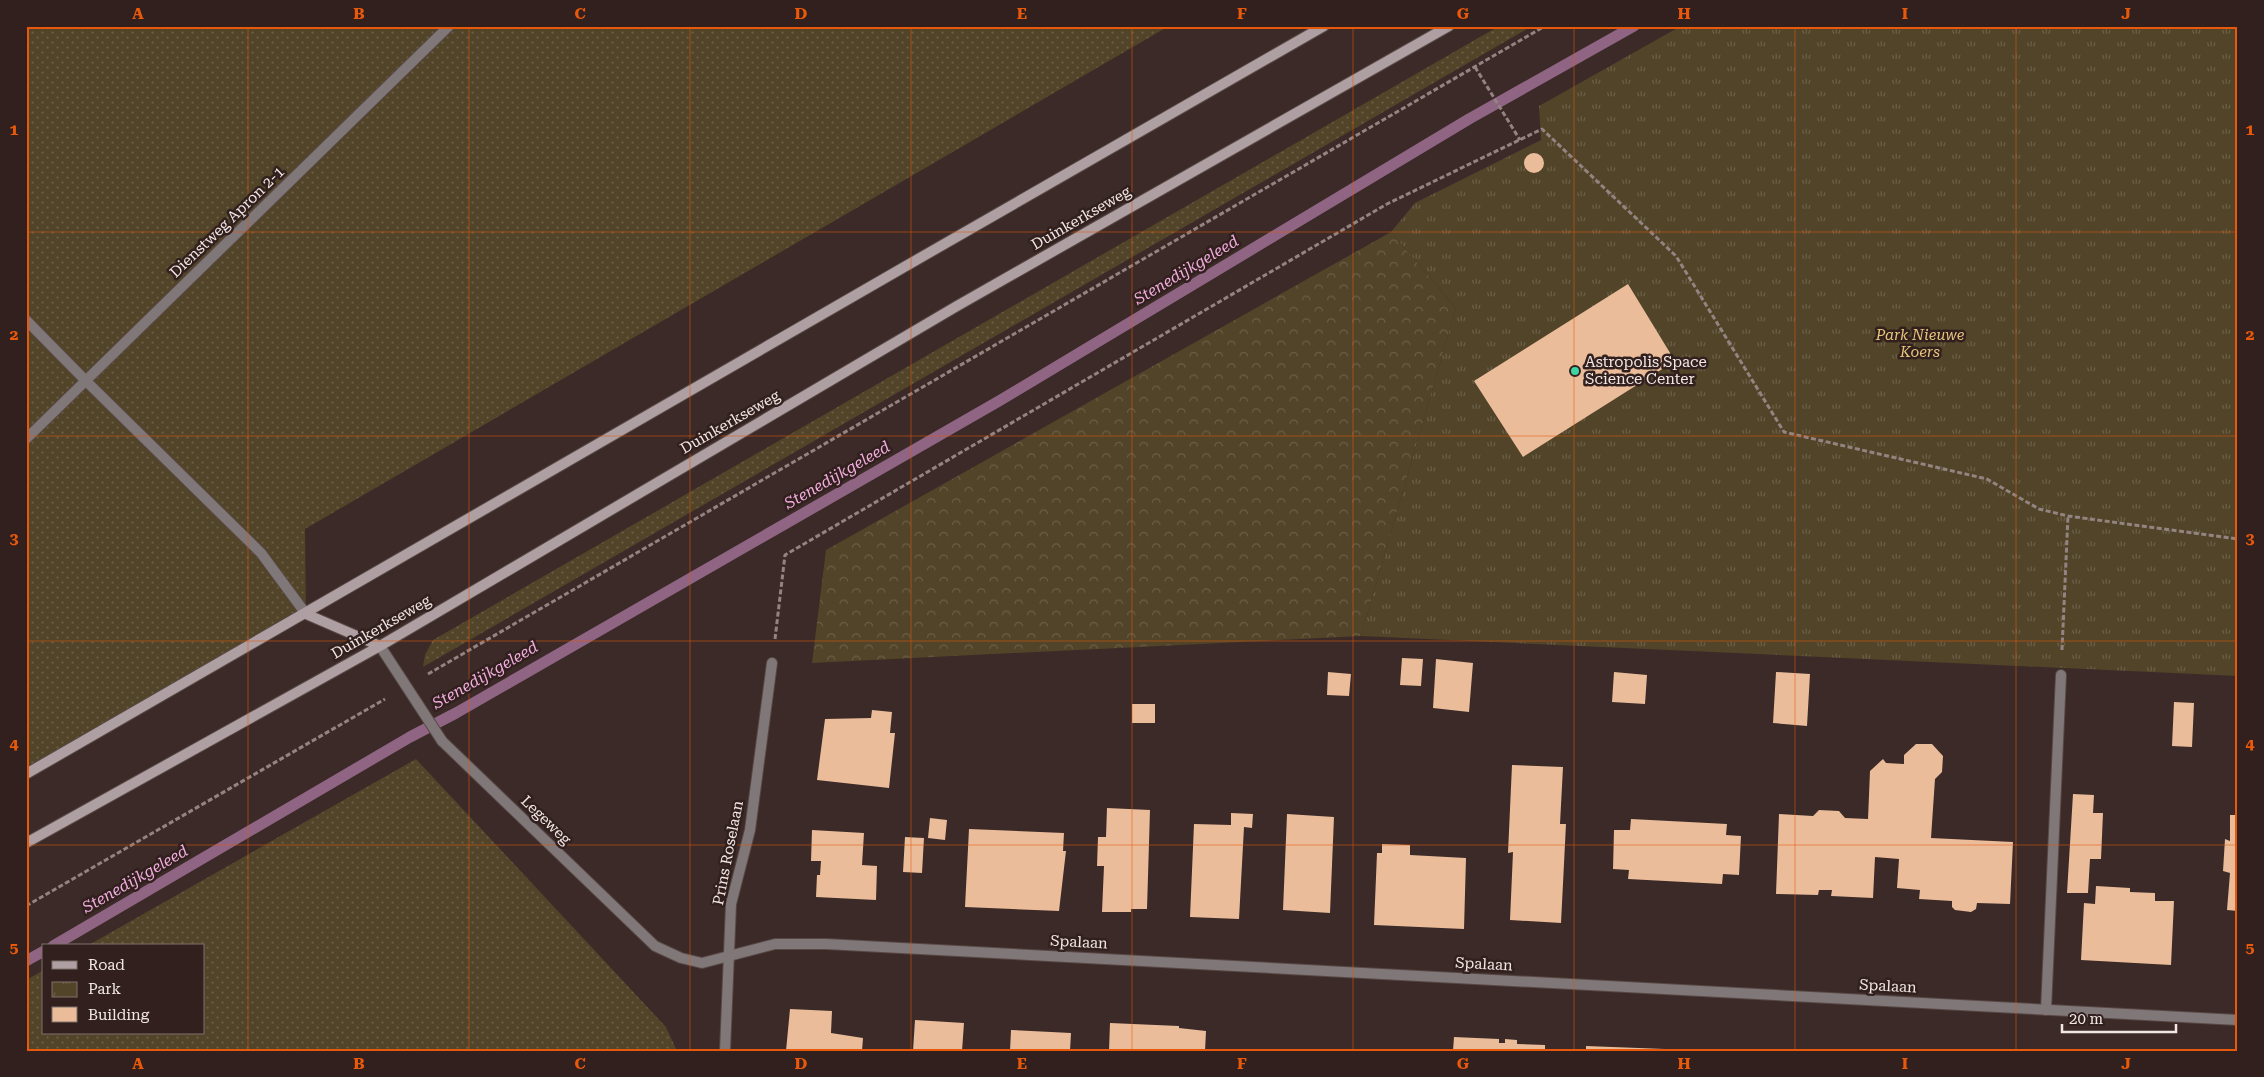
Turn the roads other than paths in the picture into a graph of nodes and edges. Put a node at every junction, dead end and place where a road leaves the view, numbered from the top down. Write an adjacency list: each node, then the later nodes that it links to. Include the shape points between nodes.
1 (449, 26): 5 (street, Dienstweg Apron 2-1)
2 (1324, 26): 7 (main road, via 908,263)
3 (1449, 26): 8 (main road, Duinkerkseweg, via 957,306)
4 (26, 320): 5 (street)
5 (86, 381): 6 (street, Dienstweg Apron 2-1); 7 (street, via 262,553)
6 (26, 439)
7 (306, 614): 8 (main road); 11 (main road)
8 (380, 646): 12 (main road, Duinkerkseweg); 13 (street, Legeweg, via 442,741 655,946 702,963)
9 (772, 663): 13 (street, Prins Roselaan, via 750,830 731,904)
10 (2061, 675): 14 (street)
11 (26, 774)
12 (26, 844)
13 (730, 957): 14 (street, Spalaan, via 775,944 826,944); 16 (street, Prins Roselaan)
14 (2046, 1010): 15 (street, Spalaan)
15 (2238, 1020)
16 (725, 1051)

